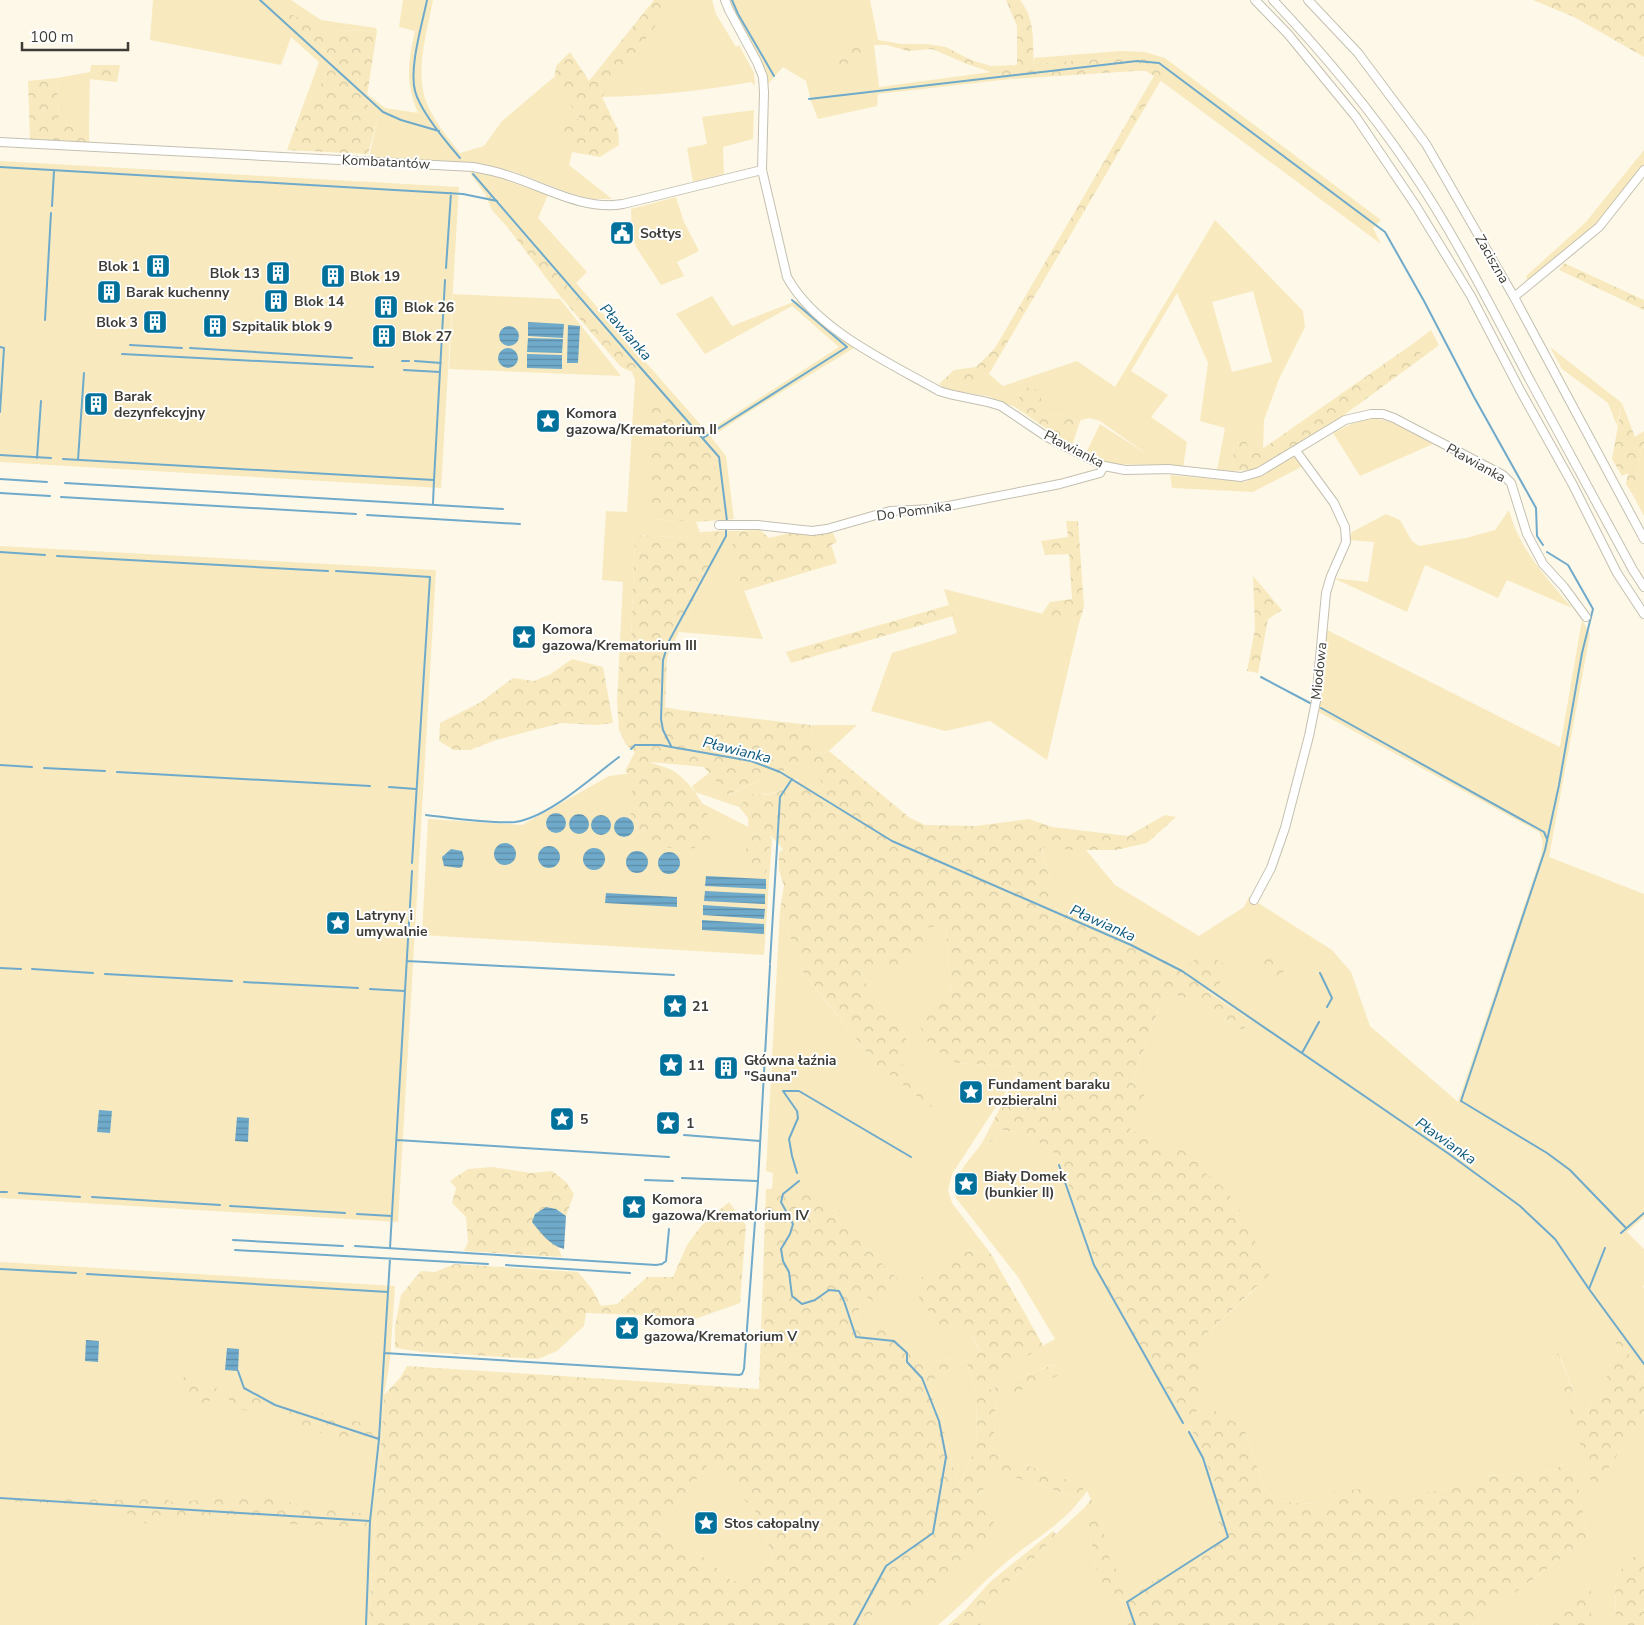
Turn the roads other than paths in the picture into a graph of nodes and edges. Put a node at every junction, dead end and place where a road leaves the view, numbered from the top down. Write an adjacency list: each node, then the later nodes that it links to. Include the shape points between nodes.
1 (725, 0): 6 (street, Pławianka, via 762,77)
2 (1255, 0): 14 (street, via 1288,34 1356,117 1416,206 1471,296 1617,573)
3 (1273, 0): 13 (street, via 1367,109 1428,197 1483,290)
4 (1308, 0): 8 (street, Zaciszna, via 1358,53 1426,144)
5 (0, 142): 6 (street, Kombatantów, via 473,167 504,174 585,203 606,205 623,204)
6 (762, 170): 10 (street, Pławianka, via 787,277 795,292 812,310 846,338 939,391 1001,406 1054,441)
7 (1644, 170): 8 (street, via 1599,227)
8 (1514, 297): 12 (street, Zaciszna)
9 (1296, 451): 10 (street, Pławianka, via 1259,472 1241,476); 15 (street, Pławianka, via 1345,420 1383,414 1503,475 1511,483 1527,534 1543,564); 16 (street, Miodowa, via 1334,503 1345,528 1346,542 1326,593 1316,701 1309,736 1285,828 1271,868)
10 (1104, 466): 11 (street, Do Pomnika, via 1100,473 1060,484 933,509 890,511 827,529 812,531)
11 (720, 525)
12 (1644, 539)
13 (1644, 587)
14 (1644, 614)
15 (1586, 617)
16 (1254, 900)

